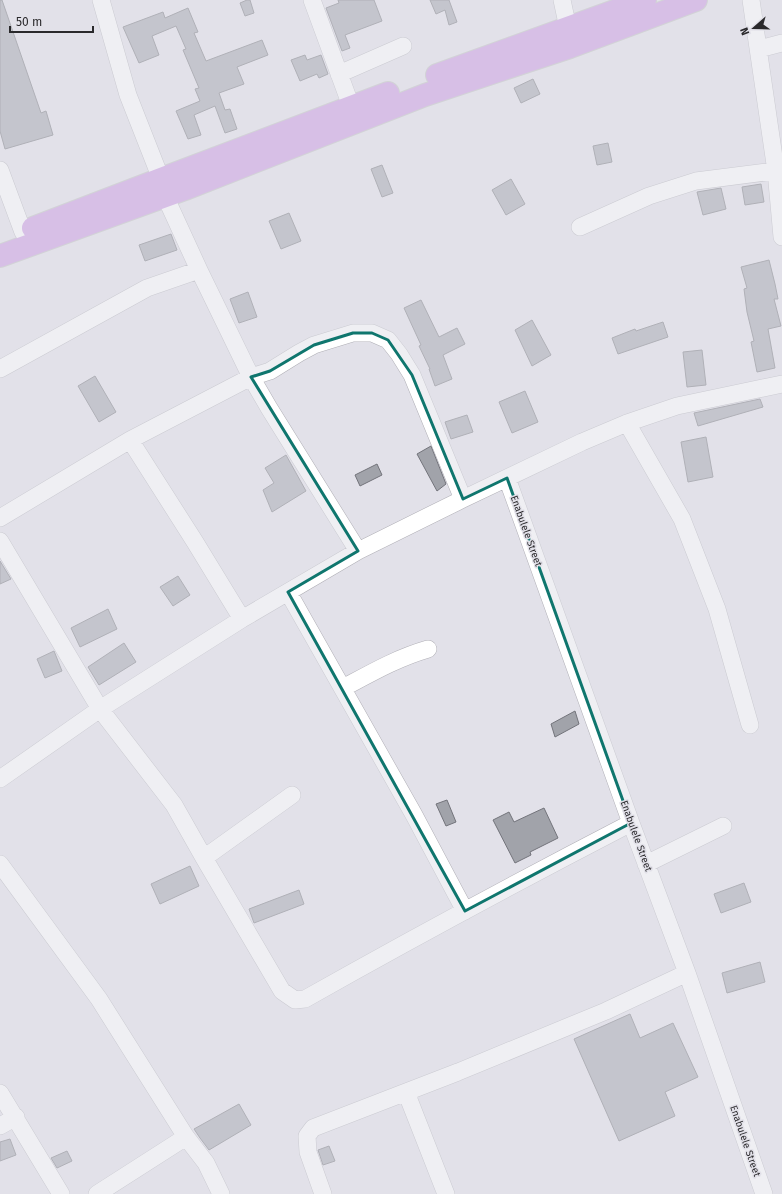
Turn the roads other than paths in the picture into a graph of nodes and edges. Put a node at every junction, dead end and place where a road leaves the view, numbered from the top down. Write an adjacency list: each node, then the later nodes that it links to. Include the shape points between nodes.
1 (100, 0): 15 (street, via 128,95)
2 (312, 0): 11 (street)
3 (562, 0): 7 (street)
4 (645, 0): 7 (highway)
5 (696, 0): 15 (highway, via 570,47)
6 (752, 0): 10 (street)
7 (568, 28): 12 (highway)
8 (782, 43): 10 (street)
9 (403, 46): 11 (street)
10 (759, 49): 14 (street)
11 (339, 74): 12 (street)
12 (351, 106): 15 (highway)
13 (0, 170): 17 (street)
14 (779, 171): 16 (street, via 696,181 650,196); 18 (street)
15 (163, 187): 17 (highway); 20 (highway); 21 (street)
16 (580, 228)
17 (23, 232): 19 (highway)
18 (782, 237)
19 (0, 240)
20 (0, 256)
21 (199, 270): 22 (street, via 147,288); 23 (street)
22 (0, 368)
23 (251, 377): 26 (street); 28 (street, via 270,371 314,345 353,333 372,333 388,340 412,375); 31 (street)
24 (782, 384): 25 (street, via 677,406)
25 (627, 423): 27 (street); 37 (street, via 682,518 717,609)
26 (130, 440): 29 (street); 33 (street)
27 (507, 478): 28 (street); 40 (street, Enabulele Street)
28 (463, 499): 31 (street)
29 (0, 518)
30 (0, 541): 36 (street)
31 (358, 551): 32 (street)
32 (288, 592): 33 (street); 35 (street)
33 (242, 618): 36 (street)
34 (428, 649): 35 (street, via 385,665)
35 (343, 688): 45 (street)
36 (100, 709): 38 (street); 42 (street, via 174,805)
37 (750, 725)
38 (0, 779)
39 (292, 795): 42 (street)
40 (631, 824): 44 (street, Enabulele Street); 45 (street)
41 (723, 826): 44 (street)
42 (204, 858): 45 (street, via 282,991 295,1000 305,999)
43 (0, 864): 51 (street, via 99,999)
44 (646, 864): 46 (street, Enabulele Street)
45 (465, 911)
46 (687, 973): 47 (street, via 606,1011); 57 (street, Enabulele Street)
47 (406, 1092): 55 (street, via 313,1128 307,1136 308,1152); 56 (street)
48 (0, 1093): 49 (street)
49 (16, 1118): 50 (street); 52 (street)
50 (0, 1126)
51 (186, 1137): 53 (street); 54 (street, via 206,1163)
52 (61, 1194)
53 (97, 1194)
54 (221, 1194)
55 (323, 1194)
56 (446, 1194)
57 (764, 1194)

